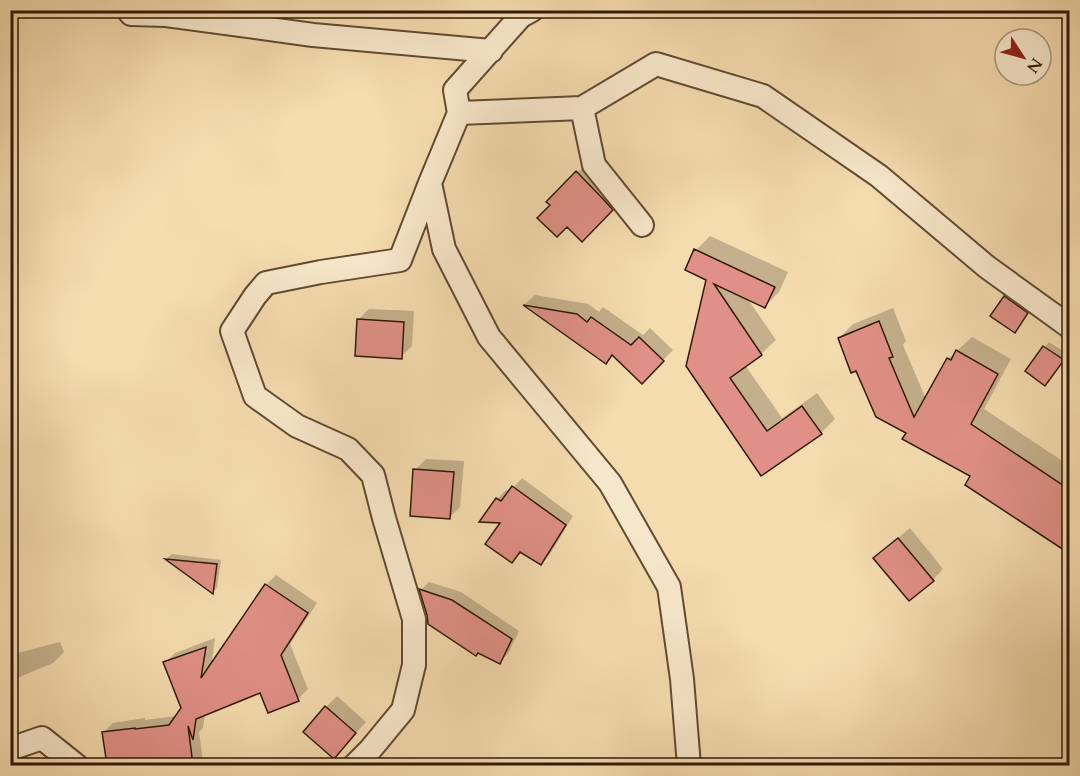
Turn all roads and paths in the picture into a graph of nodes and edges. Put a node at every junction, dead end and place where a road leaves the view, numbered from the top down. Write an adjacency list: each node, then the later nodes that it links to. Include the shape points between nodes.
1 (128, 10): 3 (street, via 131,14 166,15 313,35)
2 (532, 10): 3 (street)
3 (491, 51): 5 (street, via 455,90)
4 (582, 108): 5 (street); 7 (street, via 594,165); 8 (street, via 656,64 763,96 879,176 987,267)
5 (459, 113): 6 (street)
6 (430, 183): 11 (street, via 400,260 266,283 232,331 255,396 297,426 348,449 373,474 414,619 414,665 403,710); 12 (street, via 444,249 489,337 610,483 669,587)
7 (642, 225)
8 (1070, 327)
9 (10, 749): 10 (street, via 42,738)
10 (77, 765)
11 (353, 765)
12 (689, 765)

